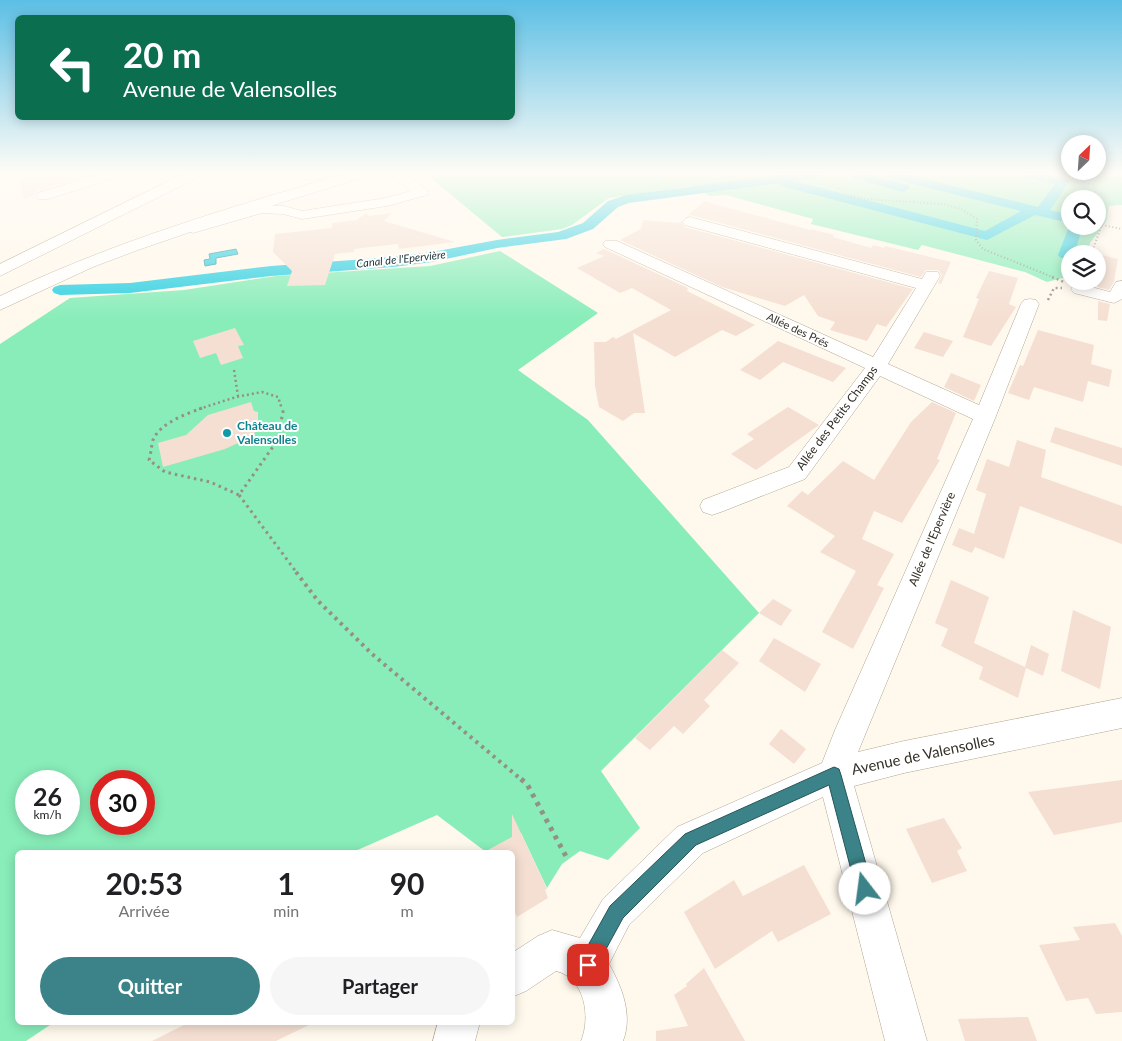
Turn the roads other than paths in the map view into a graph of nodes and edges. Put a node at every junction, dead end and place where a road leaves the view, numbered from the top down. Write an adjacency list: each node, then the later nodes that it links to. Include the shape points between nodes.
1 (65, 223): 6 (main road)
2 (97, 223): 7 (main road)
3 (208, 223): 10 (main road, via 164,234 96,259)
4 (692, 223): 12 (street, Allée des Petits Champs, via 929,280)
5 (610, 244): 12 (street, Allée des Prés)
6 (7, 250)
7 (0, 271)
8 (1122, 286): 9 (street, via 1114,298)
9 (1084, 290)
10 (0, 304)
11 (1030, 304): 13 (street, Allée de l'Epervière)
12 (877, 366): 13 (street, Allée des Prés); 14 (street, Allée des Petits Champs, via 797,473)
13 (985, 416): 16 (street, Allée de l'Epervière, via 853,723)
14 (712, 506)
15 (1122, 713): 16 (street, Avenue de Valensolles, via 904,757)
16 (834, 775): 17 (street, Avenue de Valensolles, via 690,840 616,912); 22 (street)
17 (588, 965): 18 (street, via 573,955 552,950); 21 (street, via 604,996 606,1030)
18 (515, 975)
19 (458, 1025): 20 (street)
20 (454, 1041)
21 (602, 1041)
22 (906, 1041)

